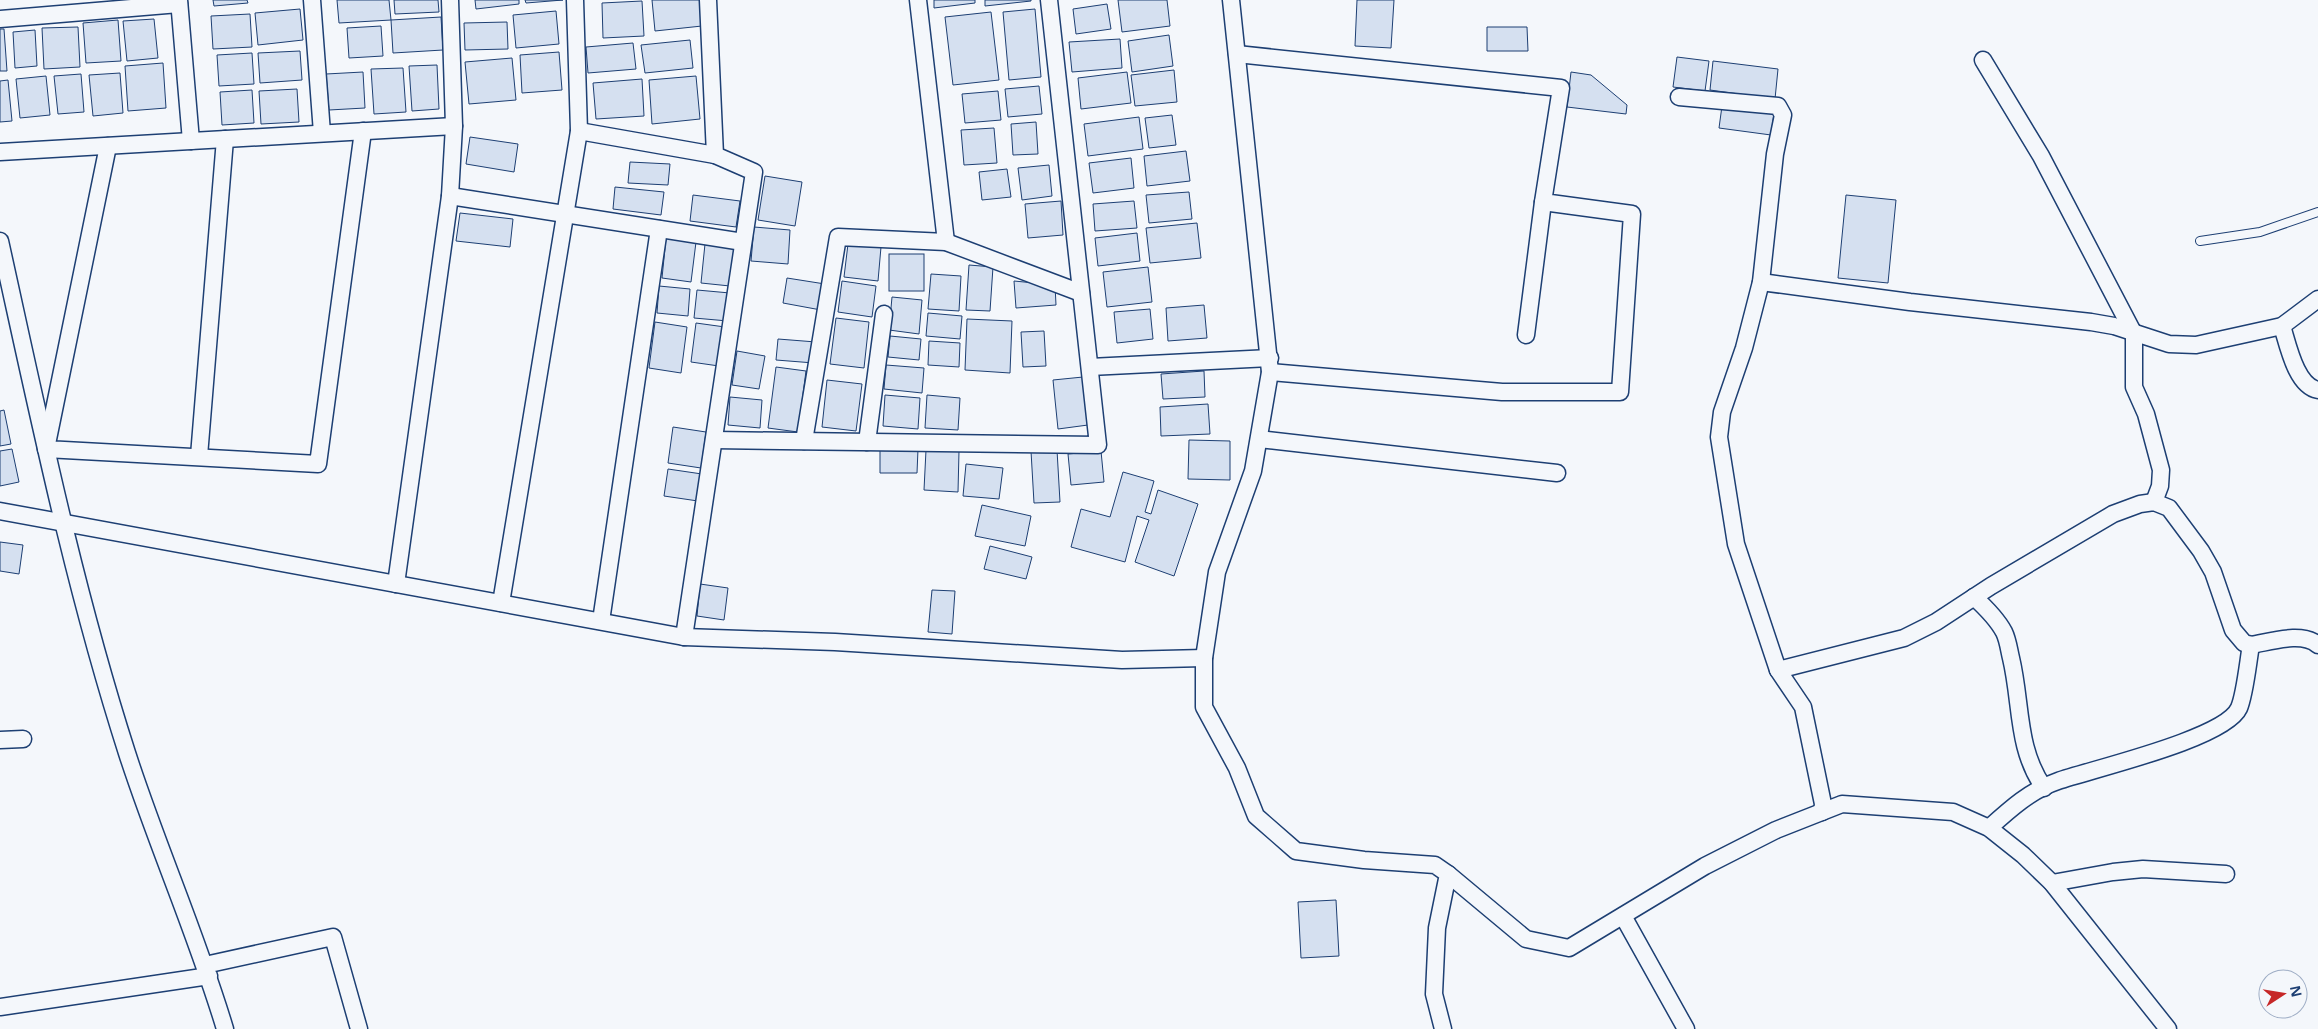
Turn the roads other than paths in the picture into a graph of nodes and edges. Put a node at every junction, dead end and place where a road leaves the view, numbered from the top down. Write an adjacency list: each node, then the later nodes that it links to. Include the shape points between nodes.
1 (312, 0): 16 (street)
2 (450, 0): 13 (street)
3 (576, 0): 15 (street)
4 (708, 0): 21 (street)
5 (918, 0): 30 (street)
6 (1049, 0): 32 (street)
7 (1231, 0): 10 (street)
8 (179, 2): 9 (street); 18 (street)
9 (0, 19)
10 (1237, 54): 23 (street, via 1560,88); 38 (street)
11 (1983, 60): 36 (street, via 2042,156)
12 (1679, 96): 31 (street, via 1778,106 1783,115 1775,154)
13 (454, 126): 14 (street); 22 (street)
14 (363, 131): 16 (street); 46 (street, via 318,464)
15 (580, 131): 21 (street); 25 (street)
16 (322, 133): 17 (street)
17 (225, 139): 18 (street); 46 (street)
18 (191, 141): 19 (street)
19 (108, 146): 20 (street); 45 (street)
20 (0, 152)
21 (715, 155): 29 (street, via 754,172)
22 (450, 196): 25 (street); 51 (street)
23 (1543, 202): 37 (street); 38 (street, via 1632,214 1620,392 1502,392)
24 (2318, 212): 28 (lane, via 2260,232)
25 (564, 214): 26 (street); 53 (street)
26 (659, 229): 29 (street); 54 (street)
27 (0, 241): 45 (street)
28 (2200, 241)
29 (743, 242): 41 (street)
30 (946, 242): 32 (street); 43 (street, via 838,237)
31 (1762, 282): 36 (street, via 2091,322); 59 (street, via 1722,412 1719,438 1736,544)
32 (1081, 293): 39 (street)
33 (2318, 299): 35 (street)
34 (884, 314): 44 (street)
35 (2282, 326): 36 (street, via 2196,345 2169,344); 40 (street, via 2301,380)
36 (2134, 334): 48 (street, via 2134,387 2146,414 2161,470)
37 (1526, 335)
38 (1270, 365): 39 (street); 42 (street)
39 (1090, 367): 44 (street, via 1098,445)
40 (2318, 390)
41 (714, 440): 43 (street); 55 (street)
42 (1259, 440): 47 (street); 58 (street, via 1253,471 1217,572)
43 (804, 441): 44 (street)
44 (867, 442)
45 (46, 449): 46 (street); 50 (street)
46 (199, 456)
47 (1557, 473)
48 (2154, 502): 52 (street, via 2113,514); 57 (street, via 2169,508 2202,551 2234,630)
49 (0, 511): 50 (street)
50 (61, 522): 51 (street); 69 (street, via 127,753)
51 (396, 584): 53 (street)
52 (1974, 597): 59 (street, via 1904,638); 62 (street, via 2005,633 2016,681 2026,756)
53 (501, 603): 54 (street)
54 (601, 621): 55 (street)
55 (684, 637): 58 (street, via 835,642 1122,660)
56 (2318, 644): 57 (street, via 2312,639 2300,638)
57 (2251, 645): 62 (street, via 2239,710 2215,729 2174,746 2057,781)
58 (1204, 658): 65 (street, via 1204,707 1237,768 1256,816 1296,851 1435,865)
59 (1778, 670): 63 (street, via 1802,708)
60 (23, 739): 61 (street)
61 (0, 740)
62 (2044, 788): 64 (street, via 2017,803)
63 (1822, 812): 64 (street, via 1842,804 1953,812); 68 (street, via 1776,830 1705,866)
64 (1989, 828): 67 (street)
65 (1448, 874): 68 (street, via 1526,939 1569,948); 73 (street, via 1436,928 1434,994)
66 (2226, 874): 67 (street, via 2143,869)
67 (2052, 883): 75 (street)
68 (1622, 916): 74 (street)
69 (207, 971): 70 (street); 71 (street); 72 (street, via 333,937)
70 (0, 1007)
71 (225, 1029)
72 (359, 1029)
73 (1443, 1029)
74 (1686, 1029)
75 (2168, 1029)

